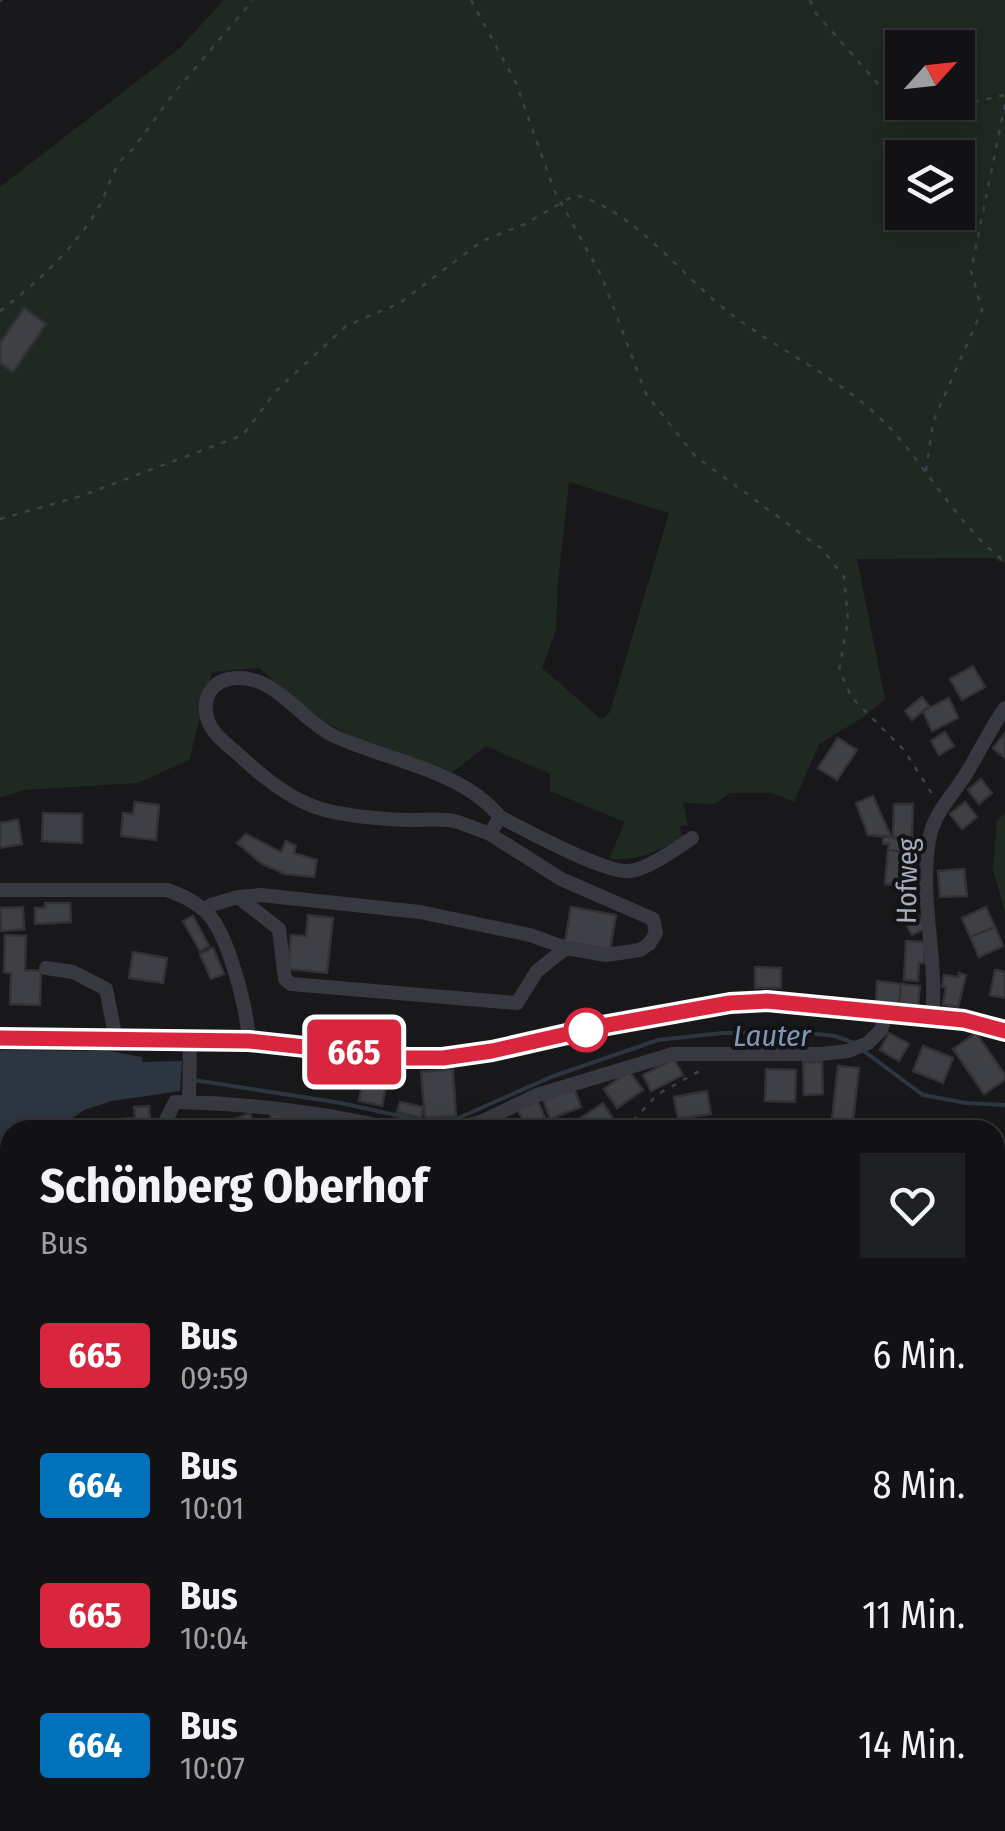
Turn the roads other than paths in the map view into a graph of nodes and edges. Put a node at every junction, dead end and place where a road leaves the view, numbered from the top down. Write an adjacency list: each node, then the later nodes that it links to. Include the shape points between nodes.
1 (1005, 708): 11 (street, Hofweg, via 939,808 929,840)
2 (500, 817): 3 (street); 3 (street, via 468,788 332,735 253,678 226,679 208,695 205,707 216,734 294,797 324,810 453,821); 4 (street, via 630,872)
3 (490, 834): 8 (street, via 561,879 646,914 655,924 652,941 634,952)
4 (692, 838)
5 (0, 890): 7 (street, via 168,890)
6 (238, 896): 7 (street); 8 (street, via 420,912); 8 (street, via 279,929 291,984 517,1003 537,971)
7 (205, 911): 15 (street, via 242,997)
8 (566, 948)
9 (46, 968): 14 (street, via 72,972 106,990)
10 (887, 1012): 11 (main road); 15 (main road, via 730,1003 443,1058); 20 (street, via 868,1043 848,1050 673,1054 537,1095)
11 (932, 1016): 12 (main road)
12 (1005, 1031)
13 (0, 1038): 14 (main road)
14 (116, 1040): 16 (main road)
15 (249, 1041): 16 (main road)
16 (190, 1050): 17 (street)
17 (188, 1099): 18 (street, via 175,1102); 19 (street)
18 (166, 1120)
19 (358, 1120)
20 (485, 1120)

